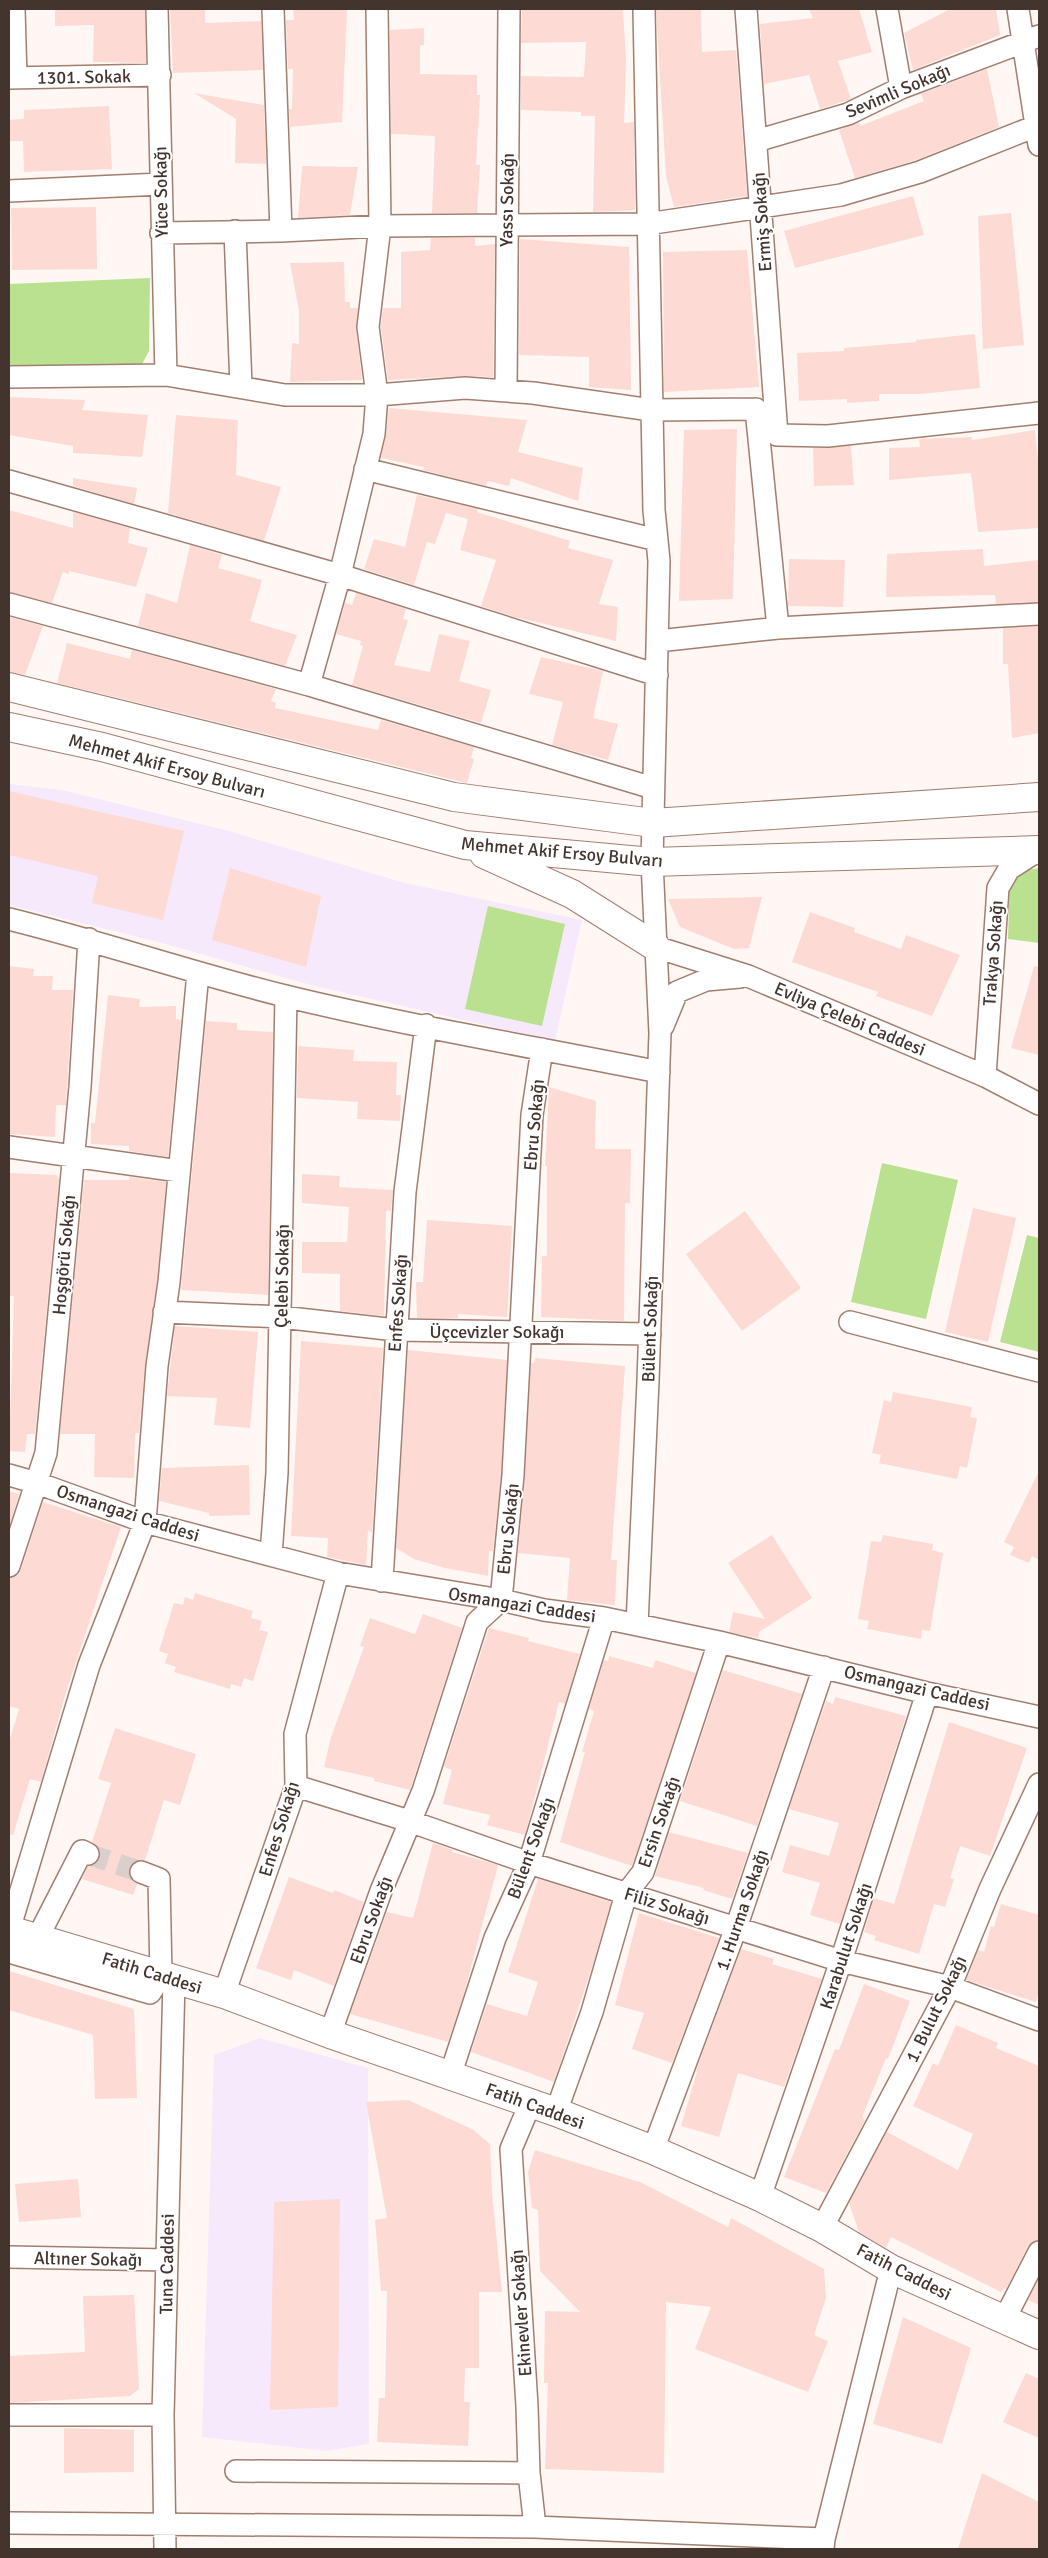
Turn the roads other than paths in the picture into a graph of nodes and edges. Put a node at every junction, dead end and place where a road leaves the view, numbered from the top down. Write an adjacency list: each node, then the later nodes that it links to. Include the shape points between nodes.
1 (14, 9): 12 (street)
2 (157, 9): 11 (street, Yüce Sokağı)
3 (273, 9): 23 (street)
4 (377, 9): 21 (street)
5 (509, 9): 20 (street, Yassı Sokağı)
6 (644, 9): 19 (street, Bülent Sokağı)
7 (746, 9): 15 (street, Ermiş Sokağı)
8 (887, 9): 13 (street)
9 (1018, 9): 10 (street)
10 (1031, 38): 13 (street, Sevimli Sokağı); 14 (street)
11 (160, 75): 12 (street, 1301. Sokak); 16 (street, Yüce Sokağı)
12 (12, 78)
13 (901, 88): 15 (street, Sevimli Sokağı, via 848,114)
14 (1038, 136): 18 (street, via 841,195)
15 (756, 141): 18 (street, Ermiş Sokağı)
16 (161, 184): 17 (street); 24 (street, Yüce Sokağı)
17 (9, 191)
18 (761, 208): 19 (street); 33 (street, Ermiş Sokağı)
19 (647, 224): 20 (street); 31 (street, Bülent Sokağı)
20 (506, 225): 21 (street); 28 (street, Yassı Sokağı)
21 (380, 226): 23 (street); 29 (street, via 368,327)
22 (235, 231): 23 (street); 24 (street); 27 (street)
23 (281, 232)
24 (161, 233): 25 (street, Yüce Sokağı)
25 (166, 375): 26 (street); 27 (street)
26 (9, 377)
27 (241, 386): 29 (street, via 285,395)
28 (506, 391): 29 (street, via 465,388); 31 (street)
29 (377, 395): 34 (street, via 374,434)
30 (756, 409): 31 (street); 33 (street); 40 (street)
31 (651, 410): 36 (street, Bülent Sokağı)
32 (1039, 413): 33 (street, via 828,436)
33 (777, 435)
34 (365, 469): 36 (street); 37 (street)
35 (9, 481): 37 (street)
36 (657, 540): 41 (street, Bülent Sokağı)
37 (340, 574): 42 (street); 43 (street)
38 (9, 604): 43 (street)
39 (1039, 614): 40 (street)
40 (778, 628): 41 (street)
41 (658, 641): 42 (street, Bülent Sokağı)
42 (657, 675): 46 (street, Bülent Sokağı)
43 (309, 685): 46 (street)
44 (9, 687): 48 (main road, Mehmet Akif Ersoy Bulvarı, via 454,797)
45 (9, 727): 49 (main road, Mehmet Akif Ersoy Bulvarı, via 102,747)
46 (653, 788): 48 (street, Bülent Sokağı)
47 (1039, 797): 48 (main road, Mehmet Akif Ersoy Bulvarı)
48 (653, 823): 51 (street, Bülent Sokağı)
49 (465, 845): 51 (main road, Mehmet Akif Ersoy Bulvarı); 54 (main road, via 572,894)
50 (1039, 850): 51 (main road, Mehmet Akif Ersoy Bulvarı); 62 (street, Trakya Sokağı, via 1009,869 998,888)
51 (652, 862): 54 (street, Bülent Sokağı)
52 (9, 919): 53 (street)
53 (89, 939): 55 (street); 65 (street, Hoşgörü Sokağı)
54 (656, 946): 56 (street, Evliya Çelebi Caddesi); 59 (street, Bülent Sokağı)
55 (198, 973): 57 (street); 66 (street)
56 (748, 976): 59 (street, via 706,980 677,992); 62 (street, Evliya Çelebi Caddesi)
57 (286, 996): 58 (street); 68 (street, Çelebi Sokağı)
58 (426, 1026): 60 (street); 70 (street, Enfes Sokağı, via 405,1192)
59 (660, 1033): 61 (street, Bülent Sokağı)
60 (542, 1048): 61 (street); 71 (street, Ebru Sokağı, via 532,1115)
61 (659, 1072): 72 (street, Bülent Sokağı)
62 (985, 1076): 63 (street, Evliya Çelebi Caddesi)
63 (1039, 1104)
64 (9, 1147): 65 (street)
65 (73, 1156): 66 (street); 75 (street, Hoşgörü Sokağı, via 46,1453)
66 (179, 1171): 67 (street)
67 (164, 1312): 68 (street, Üçcevizler Sokağı); 76 (street)
68 (281, 1317): 70 (street, Üçcevizler Sokağı); 77 (street, Çelebi Sokağı, via 278,1474)
69 (850, 1322): 73 (street)
70 (396, 1330): 71 (street, Üçcevizler Sokağı); 80 (street, Enfes Sokağı)
71 (522, 1333): 72 (street, Üçcevizler Sokağı); 81 (street, Ebru Sokağı, via 513,1475)
72 (650, 1334): 83 (street, Bülent Sokağı)
73 (1039, 1371)
74 (9, 1475): 75 (street, Osmangazi Caddesi)
75 (37, 1483): 76 (street, Osmangazi Caddesi); 78 (street, Hoşgörü Sokağı)
76 (145, 1522): 77 (street, Osmangazi Caddesi); 96 (street, via 89,1665)
77 (270, 1554): 79 (street, Osmangazi Caddesi)
78 (9, 1566)
79 (338, 1573): 80 (street, Osmangazi Caddesi); 89 (street, Enfes Sokağı, via 295,1734)
80 (382, 1581): 81 (street, Osmangazi Caddesi)
81 (500, 1600): 82 (street, Osmangazi Caddesi); 90 (street, Ebru Sokağı, via 477,1622 423,1791)
82 (604, 1618): 83 (street, Osmangazi Caddesi); 92 (street, Bülent Sokağı)
83 (637, 1625): 84 (street, Osmangazi Caddesi)
84 (719, 1642): 85 (street, Osmangazi Caddesi); 94 (street, Ersin Sokağı, via 643,1872)
85 (824, 1667): 86 (street, Osmangazi Caddesi); 95 (street, 1. Hurma Sokağı)
86 (927, 1693): 87 (street, Osmangazi Caddesi); 99 (street, Karabulut Sokağı)
87 (1039, 1717)
88 (1039, 1784): 101 (street, 1. Bulut Sokağı, via 990,1889)
89 (296, 1786): 90 (street, Filiz Sokağı); 102 (street, Enfes Sokağı)
90 (409, 1821): 92 (street, Filiz Sokağı); 104 (street, Ebru Sokağı, via 374,1908)
91 (88, 1854): 97 (street, via 82,1851)
92 (529, 1863): 94 (street, Filiz Sokağı); 105 (street, Bülent Sokağı, via 495,1938)
93 (141, 1872): 100 (street, Tuna Caddesi, via 159,1879)
94 (626, 1894): 95 (street, Filiz Sokağı); 107 (street, Ersin Sokağı, via 592,2012)
95 (736, 1928): 99 (street, Filiz Sokağı); 108 (street, 1. Hurma Sokağı)
96 (9, 1930): 97 (main road, Fatih Caddesi)
97 (37, 1939): 100 (main road, Fatih Caddesi)
98 (9, 1952): 100 (street, via 150,1992)
99 (841, 1961): 101 (street, Filiz Sokağı); 109 (street, Karabulut Sokağı)
100 (167, 1978): 102 (main road, Fatih Caddesi); 113 (street, Tuna Caddesi)
101 (950, 1987): 103 (street, Filiz Sokağı); 110 (street, 1. Bulut Sokağı)
102 (224, 1994): 104 (main road, Fatih Caddesi)
103 (1039, 2020)
104 (330, 2034): 105 (main road, Fatih Caddesi)
105 (450, 2076): 106 (main road, Fatih Caddesi)
106 (530, 2104): 107 (main road, Fatih Caddesi); 120 (street, Ekinevler Sokağı, via 511,2149)
107 (556, 2112): 108 (main road, Fatih Caddesi)
108 (653, 2150): 109 (main road, Fatih Caddesi)
109 (760, 2197): 110 (main road, Fatih Caddesi)
110 (822, 2228): 114 (main road, Fatih Caddesi)
111 (1039, 2252): 115 (street)
112 (9, 2257): 113 (street, Altıner Sokağı)
113 (167, 2260): 118 (street, Tuna Caddesi)
114 (890, 2270): 115 (main road, Fatih Caddesi); 124 (street)
115 (1004, 2320): 116 (main road, Fatih Caddesi)
116 (1039, 2335)
117 (9, 2414): 118 (street)
118 (163, 2416): 122 (street, Tuna Caddesi)
119 (236, 2471): 120 (street)
120 (529, 2473): 123 (street, Ekinevler Sokağı)
121 (9, 2523): 122 (street)
122 (165, 2525): 123 (street); 125 (street, Tuna Caddesi)
123 (535, 2527): 124 (street)
124 (824, 2544)
125 (165, 2549)

